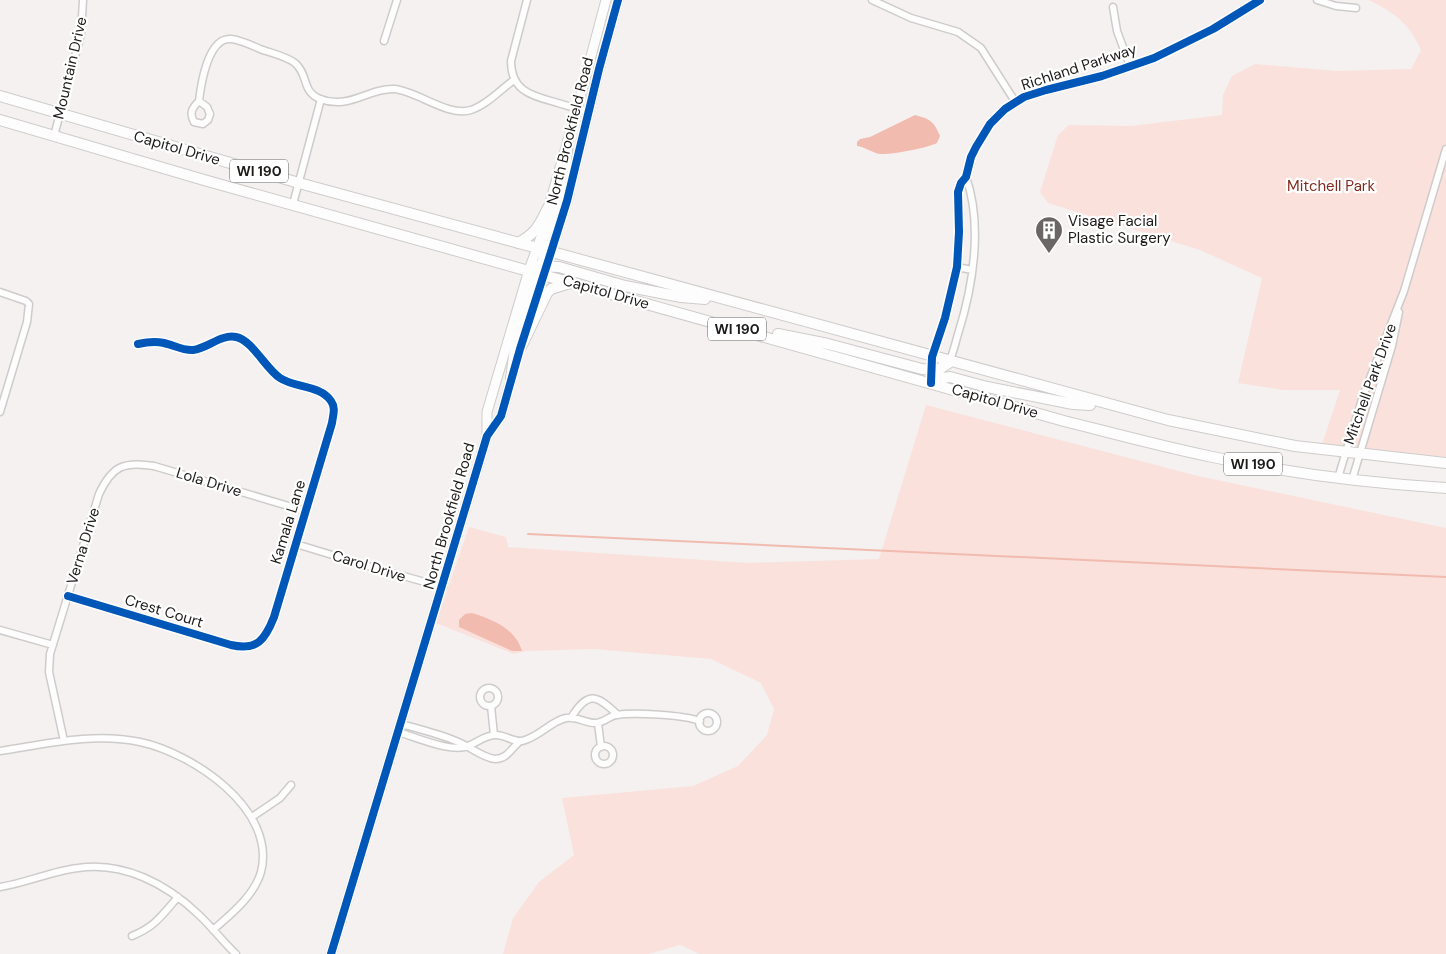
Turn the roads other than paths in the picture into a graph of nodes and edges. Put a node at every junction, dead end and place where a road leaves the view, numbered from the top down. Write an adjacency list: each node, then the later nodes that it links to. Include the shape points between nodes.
1 (83, 0): 22 (street, Mountain Drive, via 80,34)
2 (397, 0): 11 (street)
3 (527, 0): 13 (street, via 511,61)
4 (606, 0): 20 (street, North Brookfield Road)
5 (618, 0): 21 (street, North Brookfield Road)
6 (872, 0): 17 (street, via 911,18 958,32 981,48)
7 (1260, 0): 12 (street, Richland Parkway, via 1185,44)
8 (1317, 0): 10 (street)
9 (1113, 7): 12 (street, via 1117,31)
10 (1356, 8)
11 (384, 41)
12 (1130, 66): 17 (street, Richland Parkway, via 1036,93)
13 (514, 80): 15 (street, via 483,104 463,111 396,89 339,102); 20 (street, via 530,95)
14 (0, 96): 19 (main road, Capitol Drive / WI 190)
15 (321, 99): 16 (street, via 310,94 302,70 294,62 231,39 218,42 213,48); 28 (street)
16 (199, 101)
17 (1016, 103): 27 (street, Richland Parkway, via 997,117 982,135)
18 (0, 104): 19 (main road)
19 (28, 105): 22 (main road, Capitol Drive / WI 190)
20 (577, 109): 21 (street); 25 (street, North Brookfield Road)
21 (589, 112): 32 (street, North Brookfield Road, via 567,201)
22 (60, 114): 24 (street, Mountain Drive); 28 (main road, Capitol Drive / WI 190)
23 (0, 120): 24 (main road, Capitol Drive / WI 190)
24 (54, 136): 29 (main road, Capitol Drive / WI 190)
25 (568, 141): 30 (street, North Brookfield Road); 32 (main road, via 561,194)
26 (1446, 149): 37 (street, Mitchell Park Drive)
27 (966, 177): 33 (street, Richland Parkway, via 958,192); 35 (street, Richland Parkway, via 975,230)
28 (299, 183): 29 (street); 31 (main road, Capitol Drive / WI 190)
29 (293, 204): 34 (main road, Capitol Drive / WI 190)
30 (548, 206): 31 (main road, via 533,234); 32 (street, North Brookfield Road)
31 (518, 243): 32 (main road, Capitol Drive / WI 190)
32 (545, 250): 34 (main road); 39 (main road, Capitol Drive / WI 190)
33 (957, 267): 35 (street); 43 (street, Richland Parkway)
34 (539, 269): 36 (main road, Capitol Drive / WI 190); 39 (main road, via 560,268 681,297); 42 (street, North Brookfield Road); 46 (main road, via 515,348); 50 (street, North Brookfield Road, via 486,412)
35 (972, 270): 44 (street, Richland Parkway)
36 (574, 282): 40 (main road, Capitol Drive / WI 190); 42 (main road, via 546,293)
37 (1404, 291): 51 (street, Mitchell Park Drive, via 1363,396); 52 (street, Mitchell Park Drive, via 1392,346)
38 (0, 292): 49 (street, via 30,304)
39 (734, 302): 43 (main road, Capitol Drive / WI 190)
40 (722, 325): 45 (main road, via 805,339); 47 (main road, Capitol Drive / WI 190)
41 (138, 344): 58 (street, Kamala Lane, via 154,342 191,351 226,337 242,338 282,380 319,392 331,400 335,408 332,423)
42 (521, 347): 46 (street, North Brookfield Road)
43 (932, 357): 44 (main road, WI 190); 45 (street, Richland Parkway)
44 (950, 362): 45 (main road); 47 (street, Richland Parkway); 48 (main road, Capitol Drive / WI 190)
45 (931, 370): 47 (street, Richland Parkway)
46 (511, 379): 50 (street, North Brookfield Road, via 500,416)
47 (931, 383): 48 (main road, via 950,377 1073,404); 55 (main road, Capitol Drive / WI 190, via 1183,451)
48 (1119, 408): 51 (main road, Capitol Drive / WI 190, via 1258,440)
49 (0, 412)
50 (487, 436): 60 (street, North Brookfield Road)
51 (1346, 452): 52 (main road, Capitol Drive / WI 190); 55 (street, Mitchell Park Drive)
52 (1359, 454): 53 (main road, Capitol Drive / WI 190); 56 (street, Mitchell Park Drive)
53 (1446, 463)
54 (113, 471): 58 (street, Lola Drive, via 125,464 154,466); 61 (street, Verna Drive, via 99,494)
55 (1338, 478): 56 (main road, Capitol Drive / WI 190)
56 (1352, 480): 57 (main road, Capitol Drive / WI 190)
57 (1446, 488)
58 (305, 511): 59 (street, Kamala Lane)
59 (296, 544): 60 (street, Carol Drive); 64 (street, Kamala Lane, via 268,632)
60 (443, 586): 70 (street, North Brookfield Road)
61 (68, 596): 63 (street, Verna Drive); 64 (street, Crest Court, via 231,645)
62 (0, 630): 63 (street)
63 (53, 645): 72 (street, Verna Drive, via 49,672)
64 (253, 646)
65 (491, 706): 71 (street)
66 (618, 715): 67 (street, via 604,701 590,698 577,708); 68 (street, via 653,715); 69 (street)
67 (571, 718): 69 (street); 73 (street)
68 (700, 721)
69 (598, 723): 75 (street)
70 (399, 728): 74 (street, via 456,741); 84 (street, North Brookfield Road)
71 (494, 735): 73 (street); 74 (street)
72 (64, 741): 76 (street); 78 (street, via 123,739 172,752 205,771)
73 (519, 742): 74 (street, via 501,758 489,758)
74 (468, 747)
75 (601, 747)
76 (0, 751)
77 (291, 785): 78 (street, via 280,798)
78 (252, 817): 81 (street, via 262,844 261,871 247,897)
79 (0, 887): 80 (street, via 97,866 134,873)
80 (178, 897): 81 (street); 82 (street, via 157,922)
81 (213, 930): 83 (street)
82 (132, 936)
83 (236, 954)
84 (332, 954)

